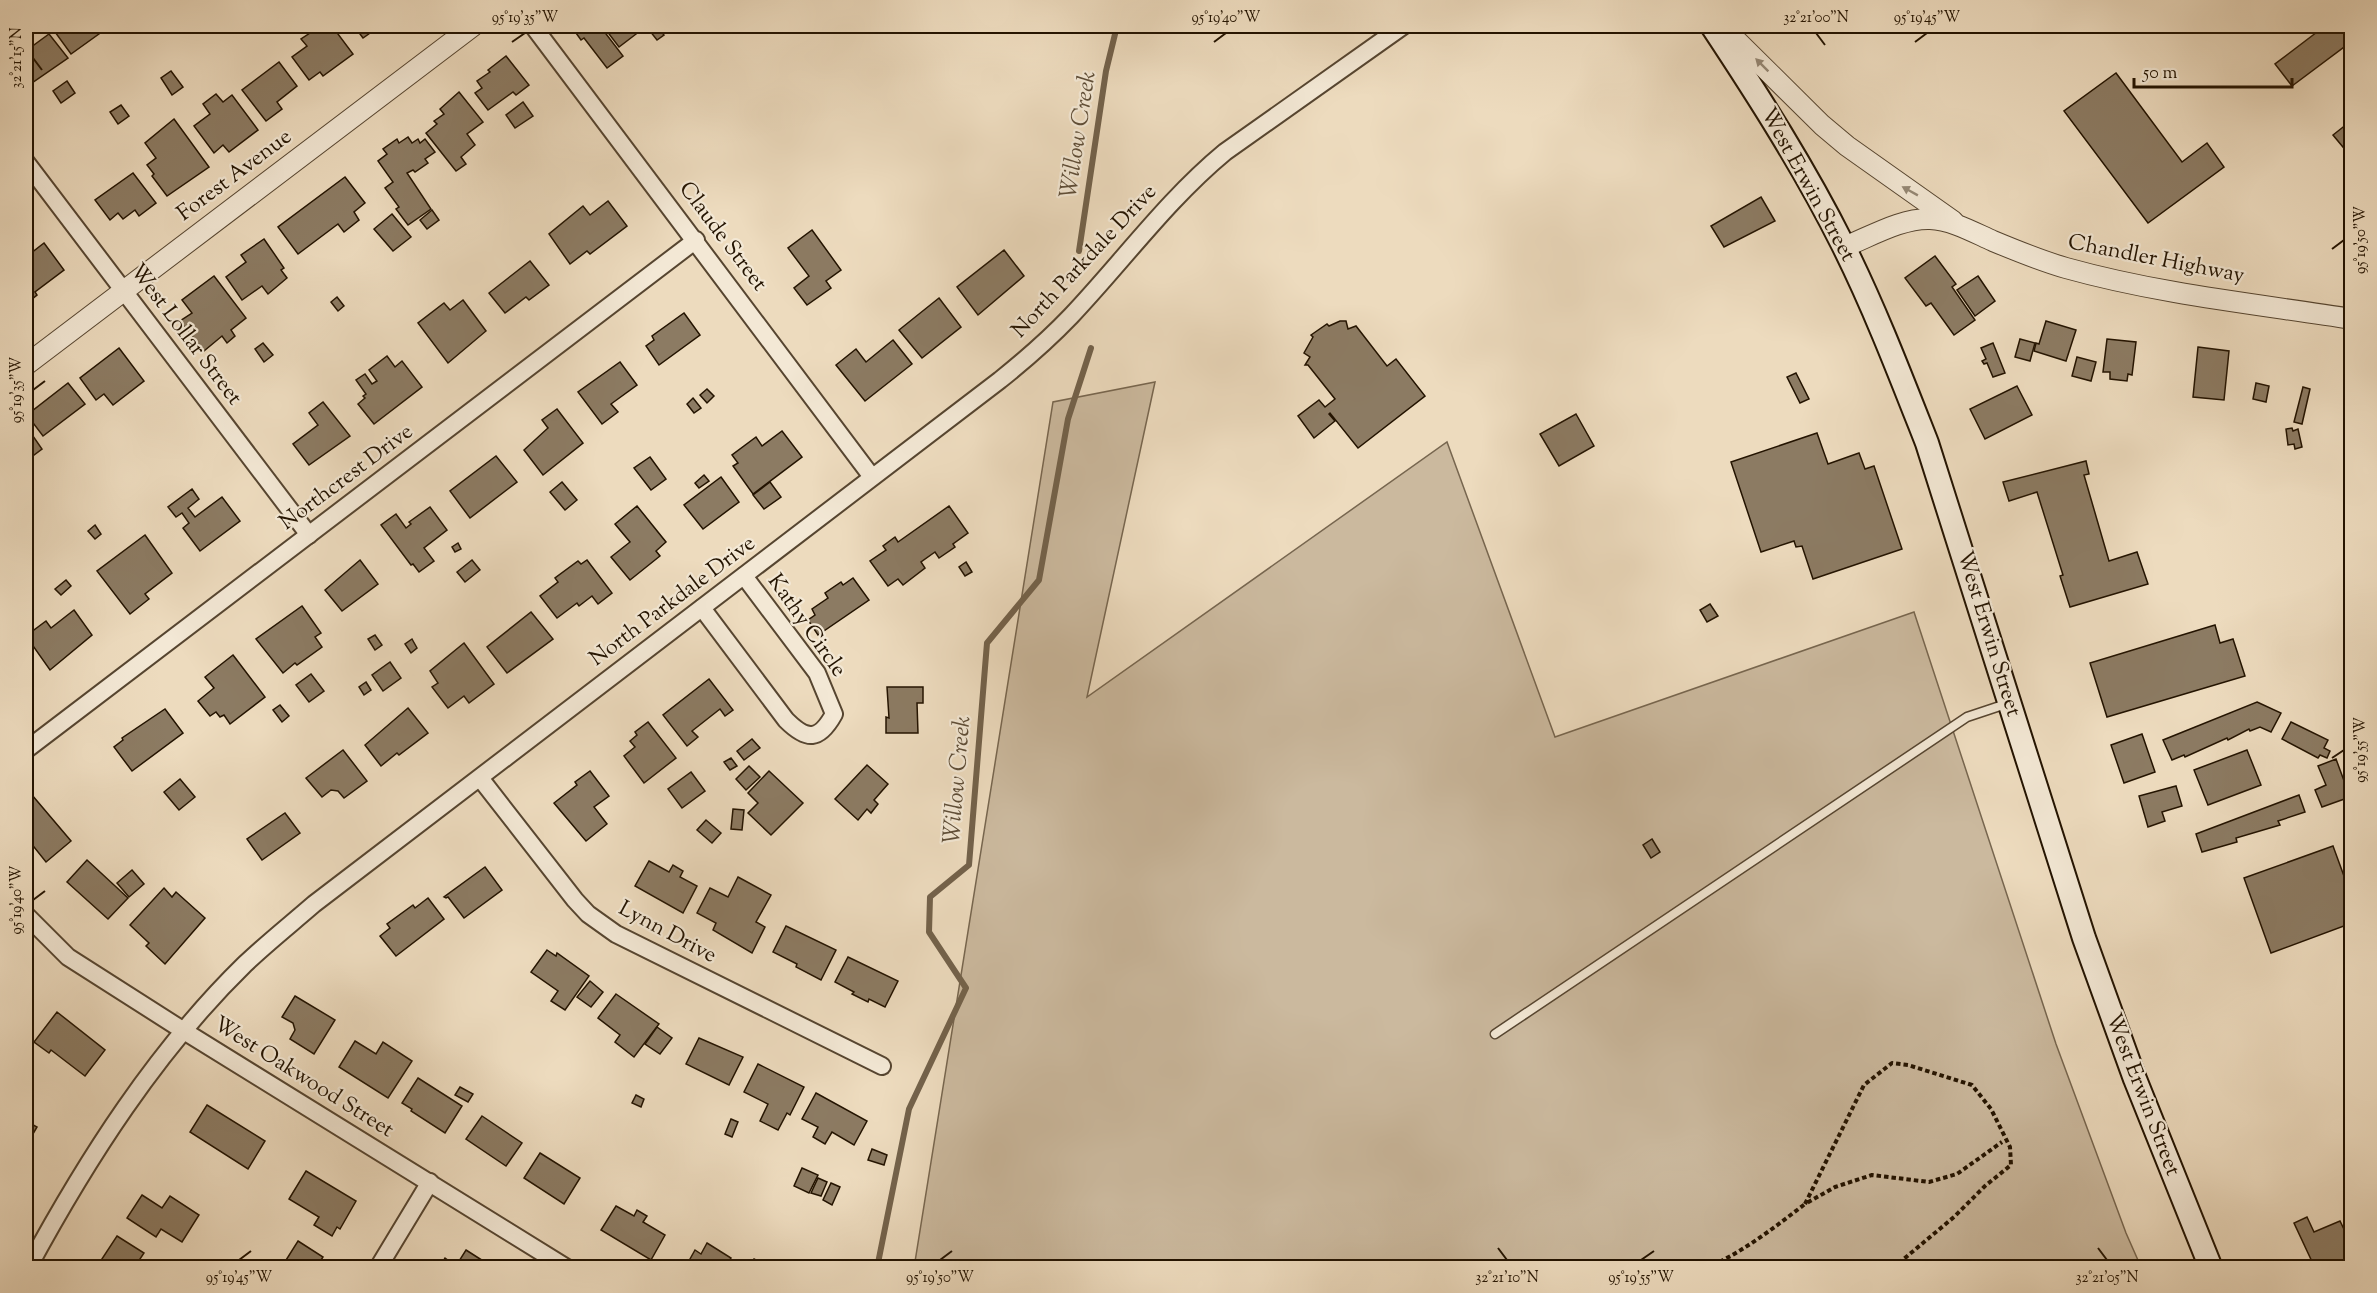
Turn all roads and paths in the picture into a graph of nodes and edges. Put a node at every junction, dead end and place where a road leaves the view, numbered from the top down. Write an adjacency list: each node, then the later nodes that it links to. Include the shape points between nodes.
1 (473, 26): 10 (street, Forest Avenue)
2 (533, 26): 8 (street, Claude Street)
3 (1404, 26): 13 (street, North Parkdale Drive, via 1204,169 1164,209 1072,316 1026,359)
4 (1712, 26): 9 (main road, West Erwin Street, via 1803,170)
5 (1722, 26): 7 (street, Chandler Highway, one-way to 5, via 1822,125)
6 (26, 162): 10 (street, West Lollar Street)
7 (1958, 225): 9 (street, Chandler Highway, via 1913,220); 11 (street, Chandler Highway, via 2038,259 2112,280)
8 (696, 240): 13 (street, Claude Street); 14 (street, Northcrest Drive)
9 (1844, 247): 17 (main road, West Erwin Street, via 1927,443)
10 (123, 290): 12 (street, Forest Avenue); 14 (street, West Lollar Street)
11 (2352, 319)
12 (26, 364)
13 (872, 477): 15 (street, North Parkdale Drive)
14 (309, 536): 18 (street, Northcrest Drive)
15 (744, 576): 16 (street, North Parkdale Drive); 16 (street, Kathy Circle, via 817,673 826,692 834,714 817,734 799,733 786,720)
16 (702, 608): 19 (street, North Parkdale Drive)
17 (2009, 702): 22 (lane, via 1967,717); 32 (main road, West Erwin Street, via 2101,987)
18 (26, 750)
19 (480, 778): 21 (street, North Parkdale Drive, via 245,964); 23 (street, Lynn Drive, via 559,881 601,924)
20 (26, 915): 21 (street, West Oakwood Street, via 68,957)
21 (184, 1031): 25 (street, West Oakwood Street); 27 (street, North Parkdale Drive, via 91,1159)
22 (1495, 1034)
23 (882, 1066)
24 (2002, 1142): 26 (path, via 1957,1174 1929,1182 1872,1175 1835,1187)
25 (430, 1182): 28 (street); 29 (street, West Oakwood Street)
26 (1805, 1204): 30 (path, via 1772,1229); 31 (path, via 1864,1085 1892,1063 1972,1085 1991,1109 2010,1147 2011,1165)
27 (28, 1268)
28 (378, 1268)
29 (567, 1268)
30 (1706, 1268)
31 (1893, 1268)
32 (2211, 1268)

